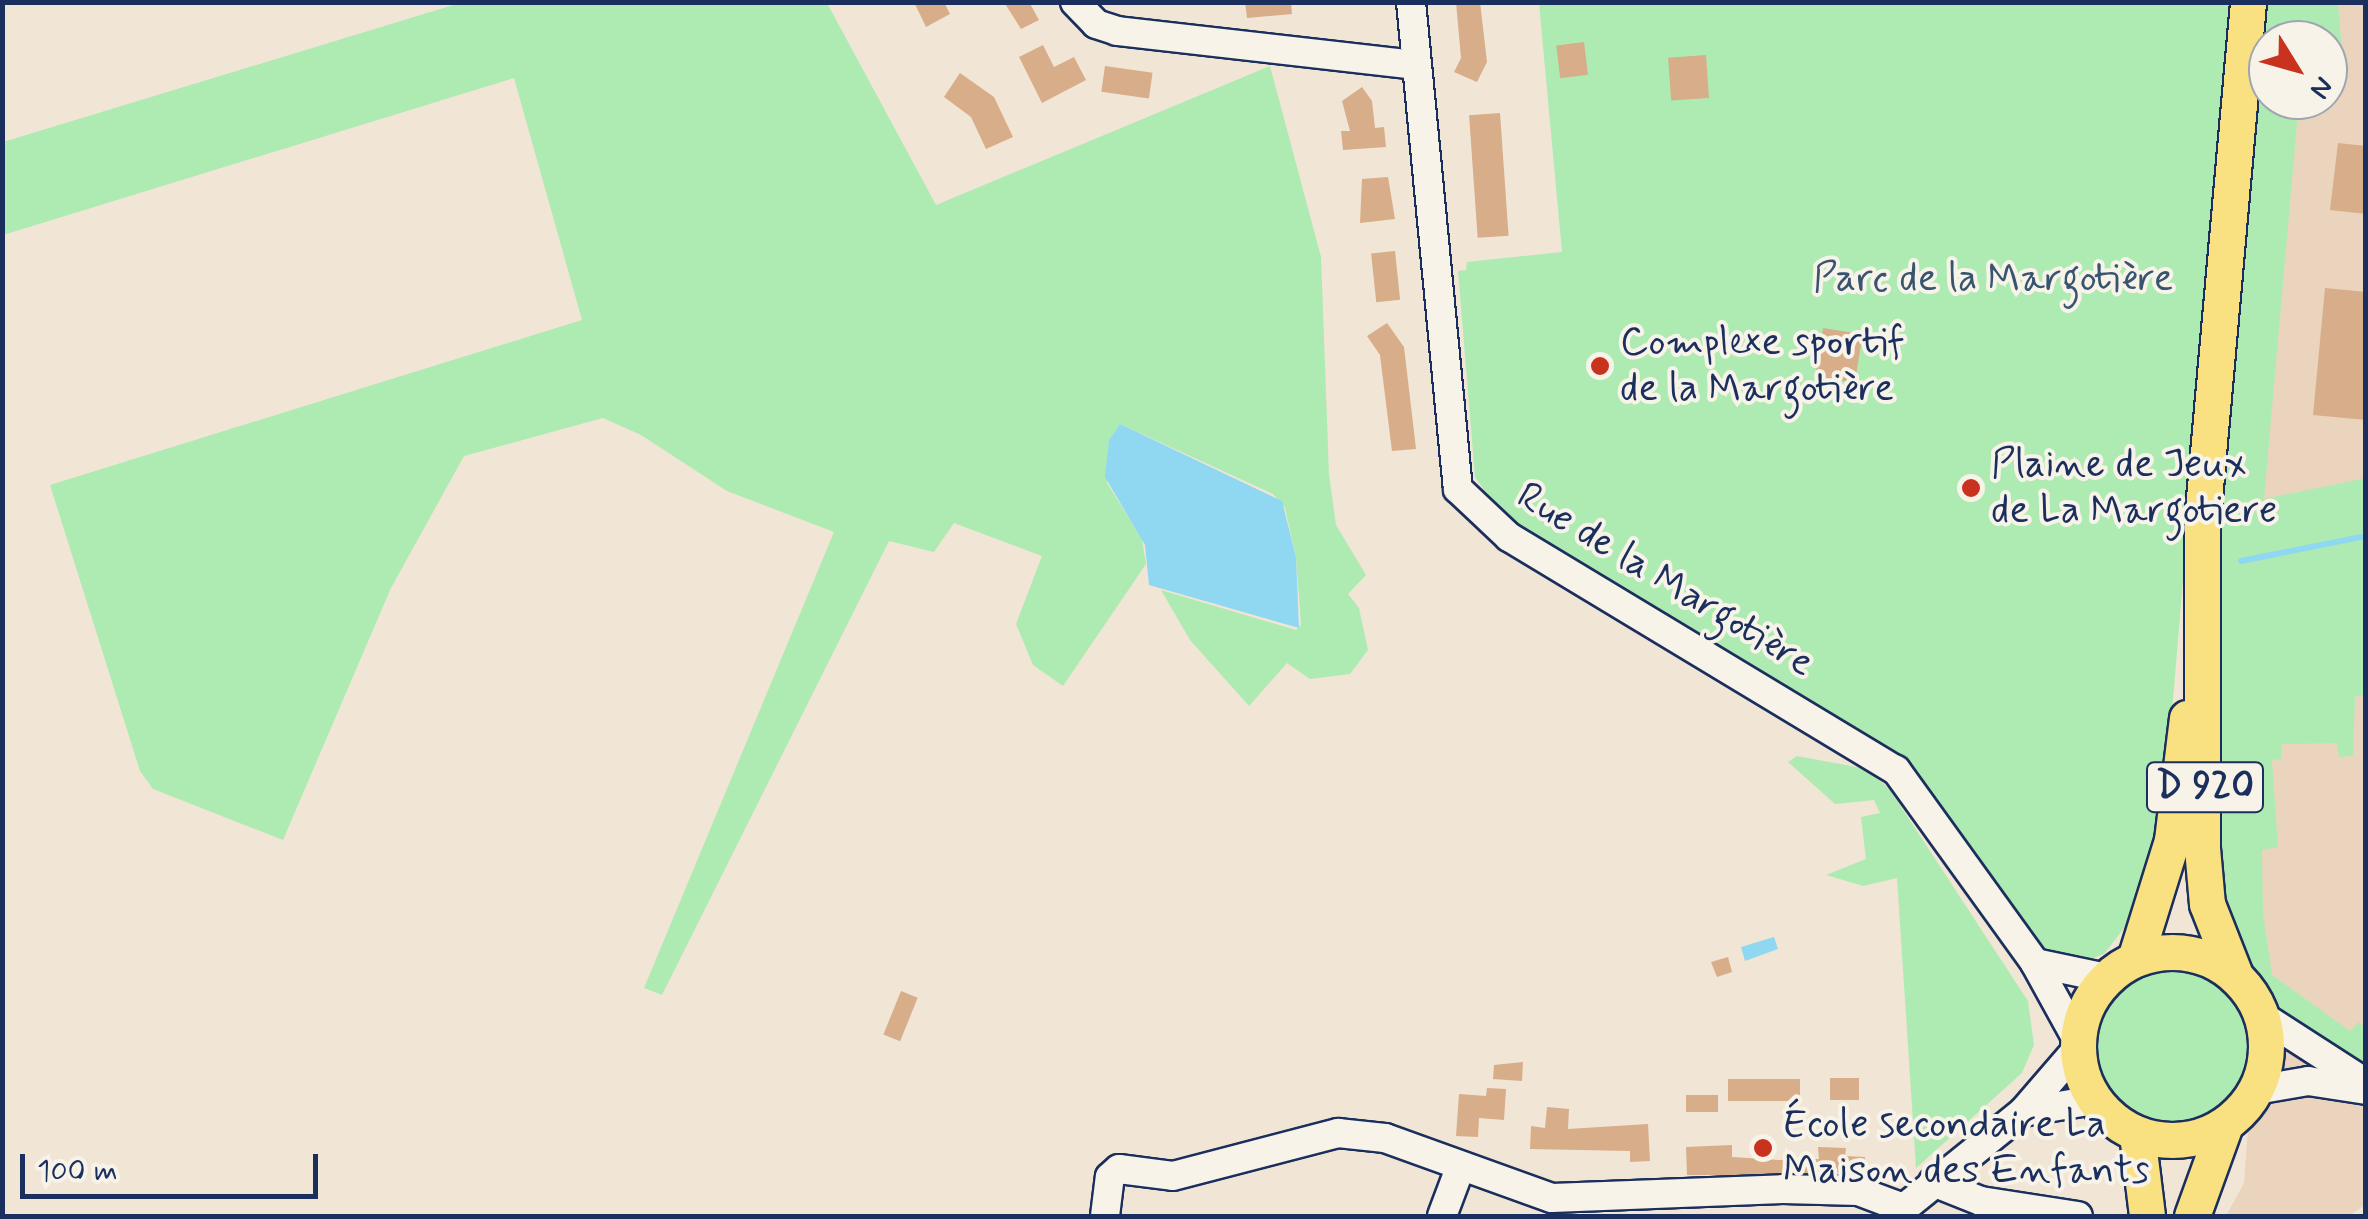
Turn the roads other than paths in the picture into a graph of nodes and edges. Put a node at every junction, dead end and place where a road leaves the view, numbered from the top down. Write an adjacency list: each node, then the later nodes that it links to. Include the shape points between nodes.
1 (1075, 2): 4 (street, via 1096,24 1117,31)
2 (1411, 2): 4 (street, Rue de la Margotière)
3 (2248, 2): 5 (main road, D 920, via 2202,521)
4 (1416, 65): 6 (street, Rue de la Margotière, via 1458,489 1498,531 1896,770)
5 (2202, 593): 7 (main road, D 920, via 2172,840); 8 (main road, D 920, via 2202,848 2207,904)
6 (2035, 963): 7 (street); 10 (street, Rue de la Margotière)
7 (2121, 969): 8 (main road, via 2188,952); 10 (main road, via 2086,1007)
8 (2236, 975): 9 (main road)
9 (2262, 1016): 11 (street); 12 (main road, via 2267,1054)
10 (2078, 1044): 13 (main road); 14 (street)
11 (2366, 1087): 12 (street, via 2308,1081)
12 (2256, 1090): 15 (main road)
13 (2094, 1100): 14 (street); 16 (main road)
14 (2023, 1112): 18 (street)
15 (2225, 1125): 16 (main road, via 2182,1140); 24 (main road)
16 (2137, 1134): 23 (main road)
17 (1460, 1168): 19 (street, via 1552,1198 1858,1191); 20 (street, via 1370,1135 1338,1133 1173,1176 1125,1168 1114,1173); 21 (street)
18 (1933, 1182): 19 (street); 22 (street, via 1981,1202)
19 (1898, 1212)
20 (1106, 1216)
21 (1442, 1216)
22 (2078, 1216)
23 (2146, 1216)
24 (2192, 1216)

